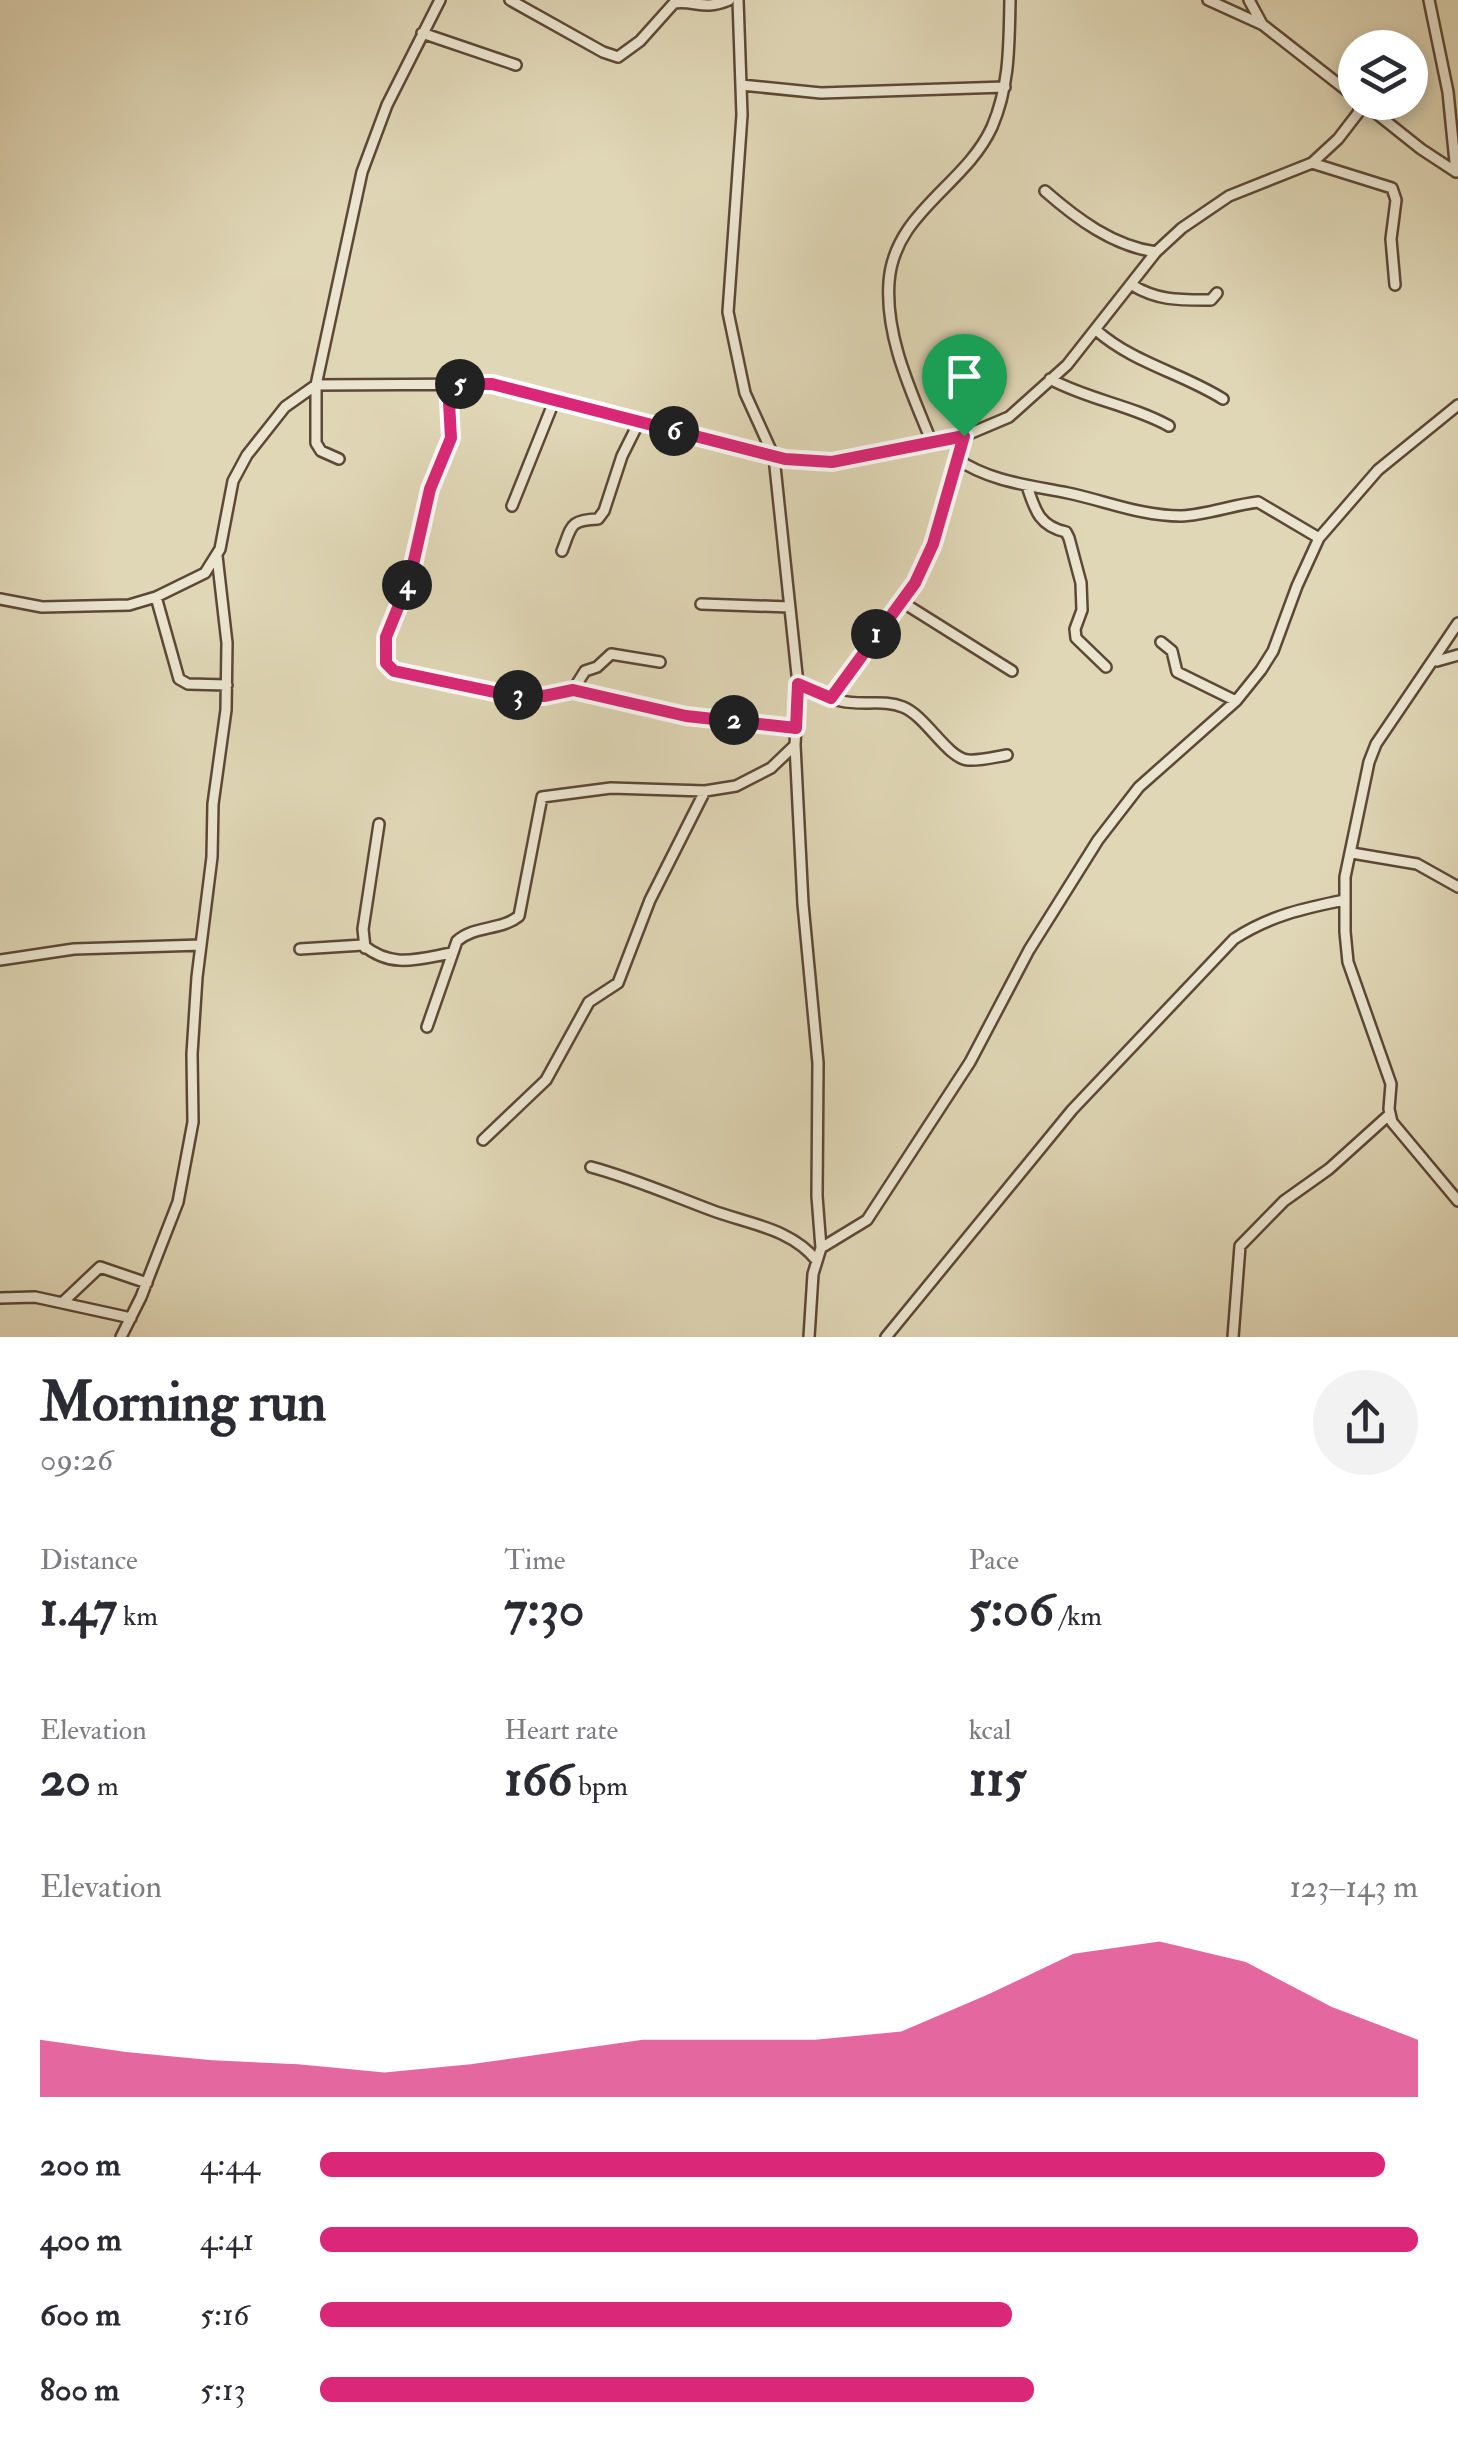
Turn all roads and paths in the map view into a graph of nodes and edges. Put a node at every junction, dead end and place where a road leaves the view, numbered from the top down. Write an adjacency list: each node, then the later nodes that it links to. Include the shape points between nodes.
1 (440, 0): 10 (street)
2 (510, 0): 3 (street, via 618,56 674,3 708,7)
3 (729, 0)
4 (738, 0): 13 (street)
5 (1010, 0): 14 (street)
6 (1208, 0): 9 (street)
7 (1249, 0): 9 (street)
8 (1428, 0): 18 (street)
9 (1263, 25): 12 (street)
10 (422, 33): 11 (street); 26 (street, via 367,157)
11 (516, 65)
12 (1338, 84)
13 (741, 85): 14 (street, via 821,93); 35 (street, via 728,312 746,393)
14 (1005, 87): 34 (street, via 974,156 908,225 889,280 902,365)
15 (1353, 120): 17 (street)
16 (1384, 120): 18 (street)
17 (1312, 164): 20 (street, via 1229,196); 22 (street, via 1392,188)
18 (1457, 172)
19 (1045, 191): 20 (street, via 1101,233)
20 (1156, 252): 21 (street)
21 (1132, 285): 23 (street, via 1169,300 1210,300); 24 (street)
22 (1395, 285)
23 (1217, 293)
24 (1096, 330): 25 (street); 29 (street)
25 (1050, 379): 32 (street); 33 (street, via 1009,417)
26 (316, 384): 27 (street); 36 (street, via 316,443); 42 (street, via 285,407 247,455 233,481)
27 (448, 384): 28 (street, via 492,384); 57 (street, via 451,438 386,637 386,663 409,676 494,692 534,696)
28 (555, 399): 31 (street); 39 (street)
29 (1223, 399)
30 (1458, 405): 40 (street, via 1378,470)
31 (639, 422): 35 (street); 41 (street, via 604,511 598,519 572,524)
32 (1169, 426)
33 (964, 436): 34 (street); 37 (street)
34 (932, 443): 35 (street, via 832,462)
35 (774, 457): 47 (street)
36 (339, 459)
37 (957, 459): 38 (street); 45 (street, via 933,544)
38 (1027, 486): 40 (street, via 1184,516 1258,502); 53 (street, via 1038,519 1069,538 1081,583 1076,638)
39 (512, 506)
40 (1319, 538): 59 (street, via 1272,652)
41 (562, 550)
42 (217, 556): 43 (street, via 205,573); 56 (street)
43 (156, 597): 44 (street, via 92,608); 56 (street, via 179,679)
44 (0, 599)
45 (902, 602): 54 (street); 58 (street)
46 (701, 604): 47 (street)
47 (789, 607): 55 (street)
48 (1458, 623): 51 (street)
49 (1161, 642): 59 (street, via 1172,651 1177,672)
50 (1458, 655): 51 (street)
51 (1435, 661): 65 (street, via 1376,744)
52 (660, 662): 57 (street, via 612,654 585,671)
53 (1106, 666)
54 (1012, 672)
55 (798, 684): 58 (street); 60 (street)
56 (227, 685): 68 (street)
57 (573, 690): 60 (street, via 686,716)
58 (831, 698): 62 (street, via 905,707 961,758)
59 (1236, 701): 78 (street, via 1139,787 1098,840 970,1062 867,1220)
60 (796, 728): 61 (street)
61 (795, 745): 63 (street, via 751,780); 78 (street, via 818,1062)
62 (1007, 755)
63 (705, 791): 71 (street, via 546,794 539,801 519,916 467,932); 75 (street, via 650,900 618,983 589,1002 546,1080)
64 (379, 824): 69 (street)
65 (1352, 854): 66 (street, via 1418,864); 67 (street)
66 (1458, 888)
67 (1345, 900): 74 (street, via 1348,962 1391,1084); 86 (street, via 1292,910 1234,939 1072,1110)
68 (200, 945): 72 (street, via 74,949); 80 (street, via 193,1122 178,1202)
69 (365, 948): 70 (street); 71 (street, via 407,964)
70 (300, 949)
71 (452, 953): 73 (street)
72 (0, 960)
73 (427, 1027)
74 (1390, 1114): 77 (street); 87 (street, via 1240,1246)
75 (483, 1140)
76 (591, 1167): 79 (street, via 762,1225)
77 (1458, 1201)
78 (821, 1248): 79 (street)
79 (817, 1260): 85 (street)
80 (147, 1283): 82 (street, via 100,1267); 83 (street)
81 (0, 1298): 82 (street)
82 (63, 1302): 83 (street)
83 (131, 1318): 84 (street)
84 (120, 1337)
85 (809, 1337)
86 (886, 1337)
87 (1233, 1337)

